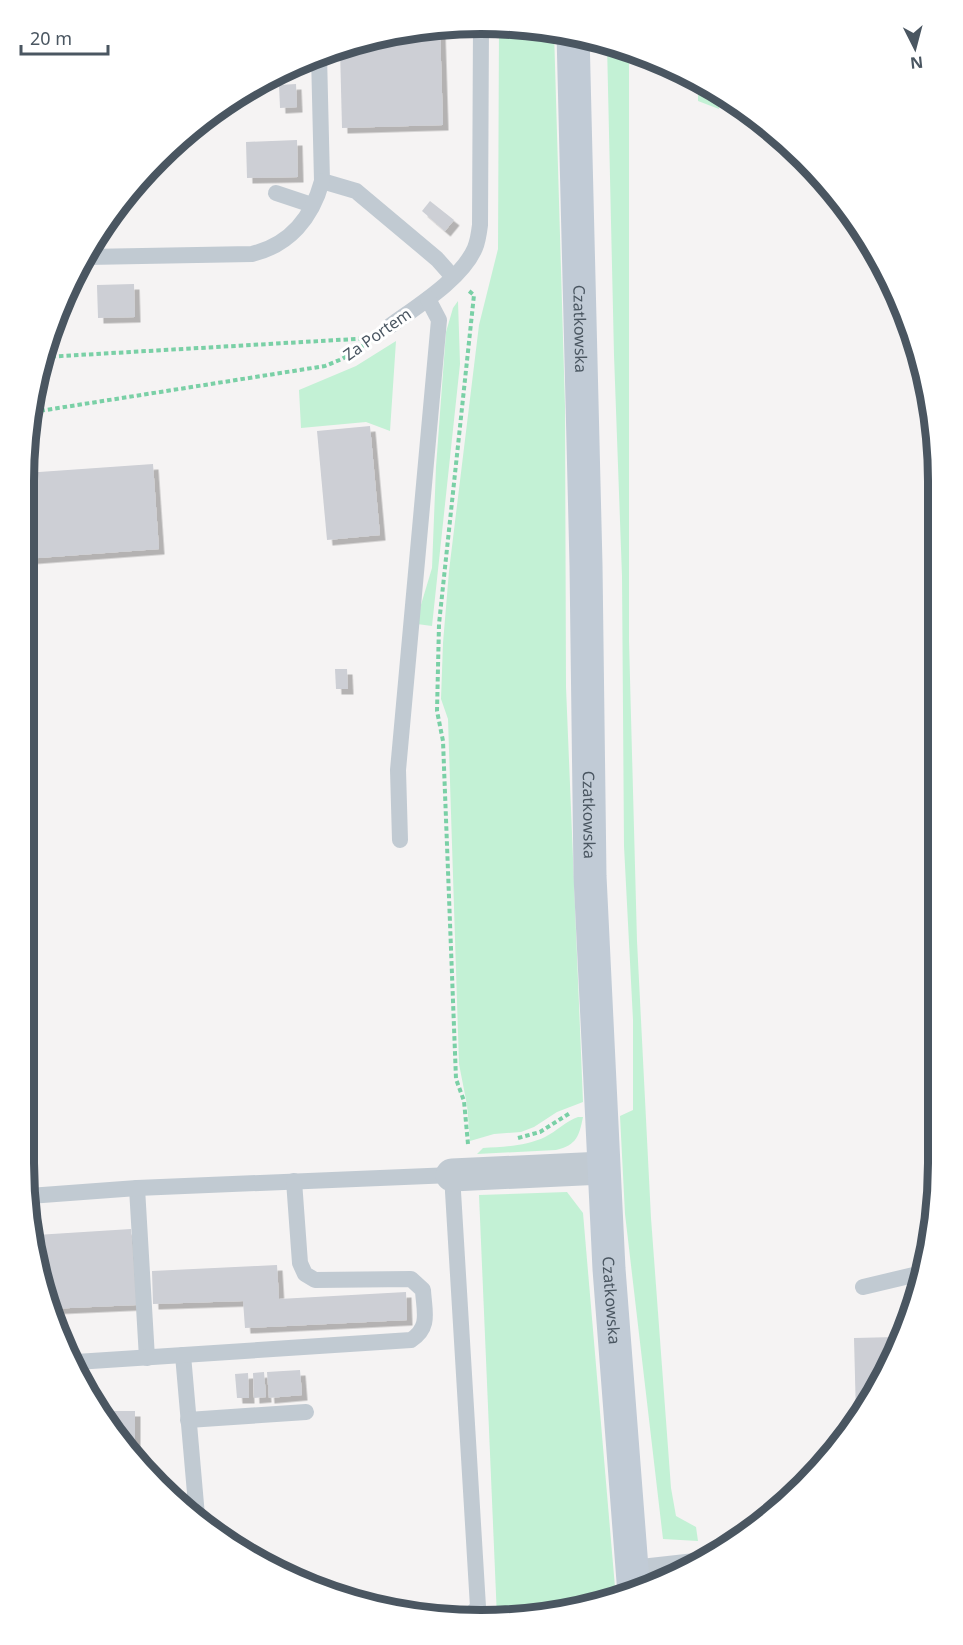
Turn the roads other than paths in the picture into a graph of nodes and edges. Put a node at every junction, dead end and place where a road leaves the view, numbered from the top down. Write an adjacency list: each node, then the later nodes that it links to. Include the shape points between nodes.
1 (480, 34): 8 (lane, Za Portem, via 480,225 472,255)
2 (573, 44): 12 (street, Czatkowska, via 590,876)
3 (319, 65): 4 (lane)
4 (322, 181): 6 (lane); 8 (lane, via 356,191)
5 (276, 193): 6 (lane)
6 (312, 205): 7 (lane, via 283,242 269,250 252,254)
7 (95, 257)
8 (453, 277): 9 (lane, Za Portem)
9 (428, 299): 10 (lane, Za Portem); 11 (lane, via 439,320 398,770)
10 (390, 326)
11 (400, 840)
12 (603, 1168): 13 (street); 26 (street, Czatkowska)
13 (452, 1175): 14 (lane); 27 (lane)
14 (294, 1181): 15 (lane); 19 (lane, via 300,1263 305,1274 315,1280 411,1280 423,1290 425,1325 421,1334 411,1340)
15 (136, 1188): 16 (lane); 20 (lane)
16 (35, 1196)
17 (914, 1275): 18 (lane)
18 (862, 1287)
19 (183, 1355): 20 (lane); 23 (lane)
20 (147, 1358): 21 (lane)
21 (81, 1362)
22 (306, 1412): 23 (lane)
23 (188, 1420): 24 (lane)
24 (196, 1508)
25 (663, 1571): 26 (lane)
26 (633, 1581)
27 (474, 1610)

